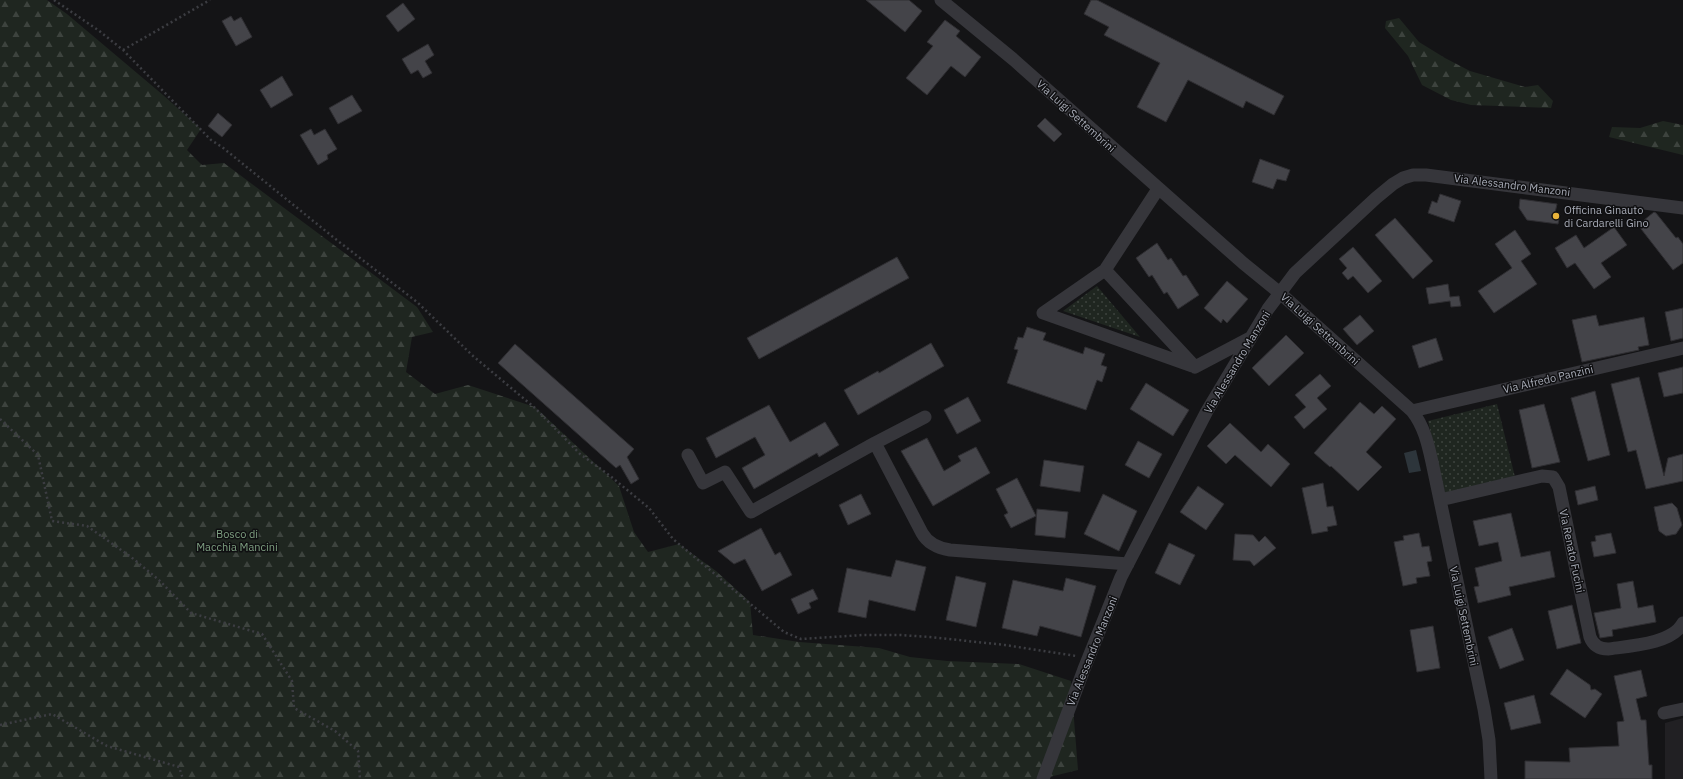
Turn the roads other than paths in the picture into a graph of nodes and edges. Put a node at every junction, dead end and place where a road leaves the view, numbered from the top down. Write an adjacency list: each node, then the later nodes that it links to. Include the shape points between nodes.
1 (941, 0): 2 (street, Via Luigi Settembrini, via 1014,60)
2 (1158, 189): 4 (street); 5 (street, Via Luigi Settembrini)
3 (1683, 208): 5 (street, Via Alessandro Manzoni, via 1440,176 1414,176 1398,181 1376,198 1304,264)
4 (1105, 270): 8 (street); 8 (street, via 1043,314)
5 (1280, 293): 6 (street, Via Alessandro Manzoni); 9 (street, Via Luigi Settembrini)
6 (1250, 338): 8 (street); 14 (street, Via Alessandro Manzoni, via 1207,411)
7 (1683, 348): 9 (street, Via Alfredo Panzini)
8 (1195, 367)
9 (1412, 411): 13 (street, Via Luigi Settembrini, via 1423,430)
10 (925, 417): 11 (street)
11 (875, 443): 12 (street, via 751,512 725,472 703,483); 14 (street, via 922,533 934,545 950,550)
12 (688, 455)
13 (1440, 500): 15 (street, Via Renato Fucini, via 1542,476 1553,477 1559,487 1593,643 1608,649 1656,641 1674,634); 19 (street, Via Luigi Settembrini, via 1484,709 1490,748)
14 (1128, 564): 18 (street, Via Alessandro Manzoni, via 1088,658)
15 (1683, 623)
16 (1683, 709): 17 (street)
17 (1664, 713)
18 (1043, 779)
19 (1491, 779)

